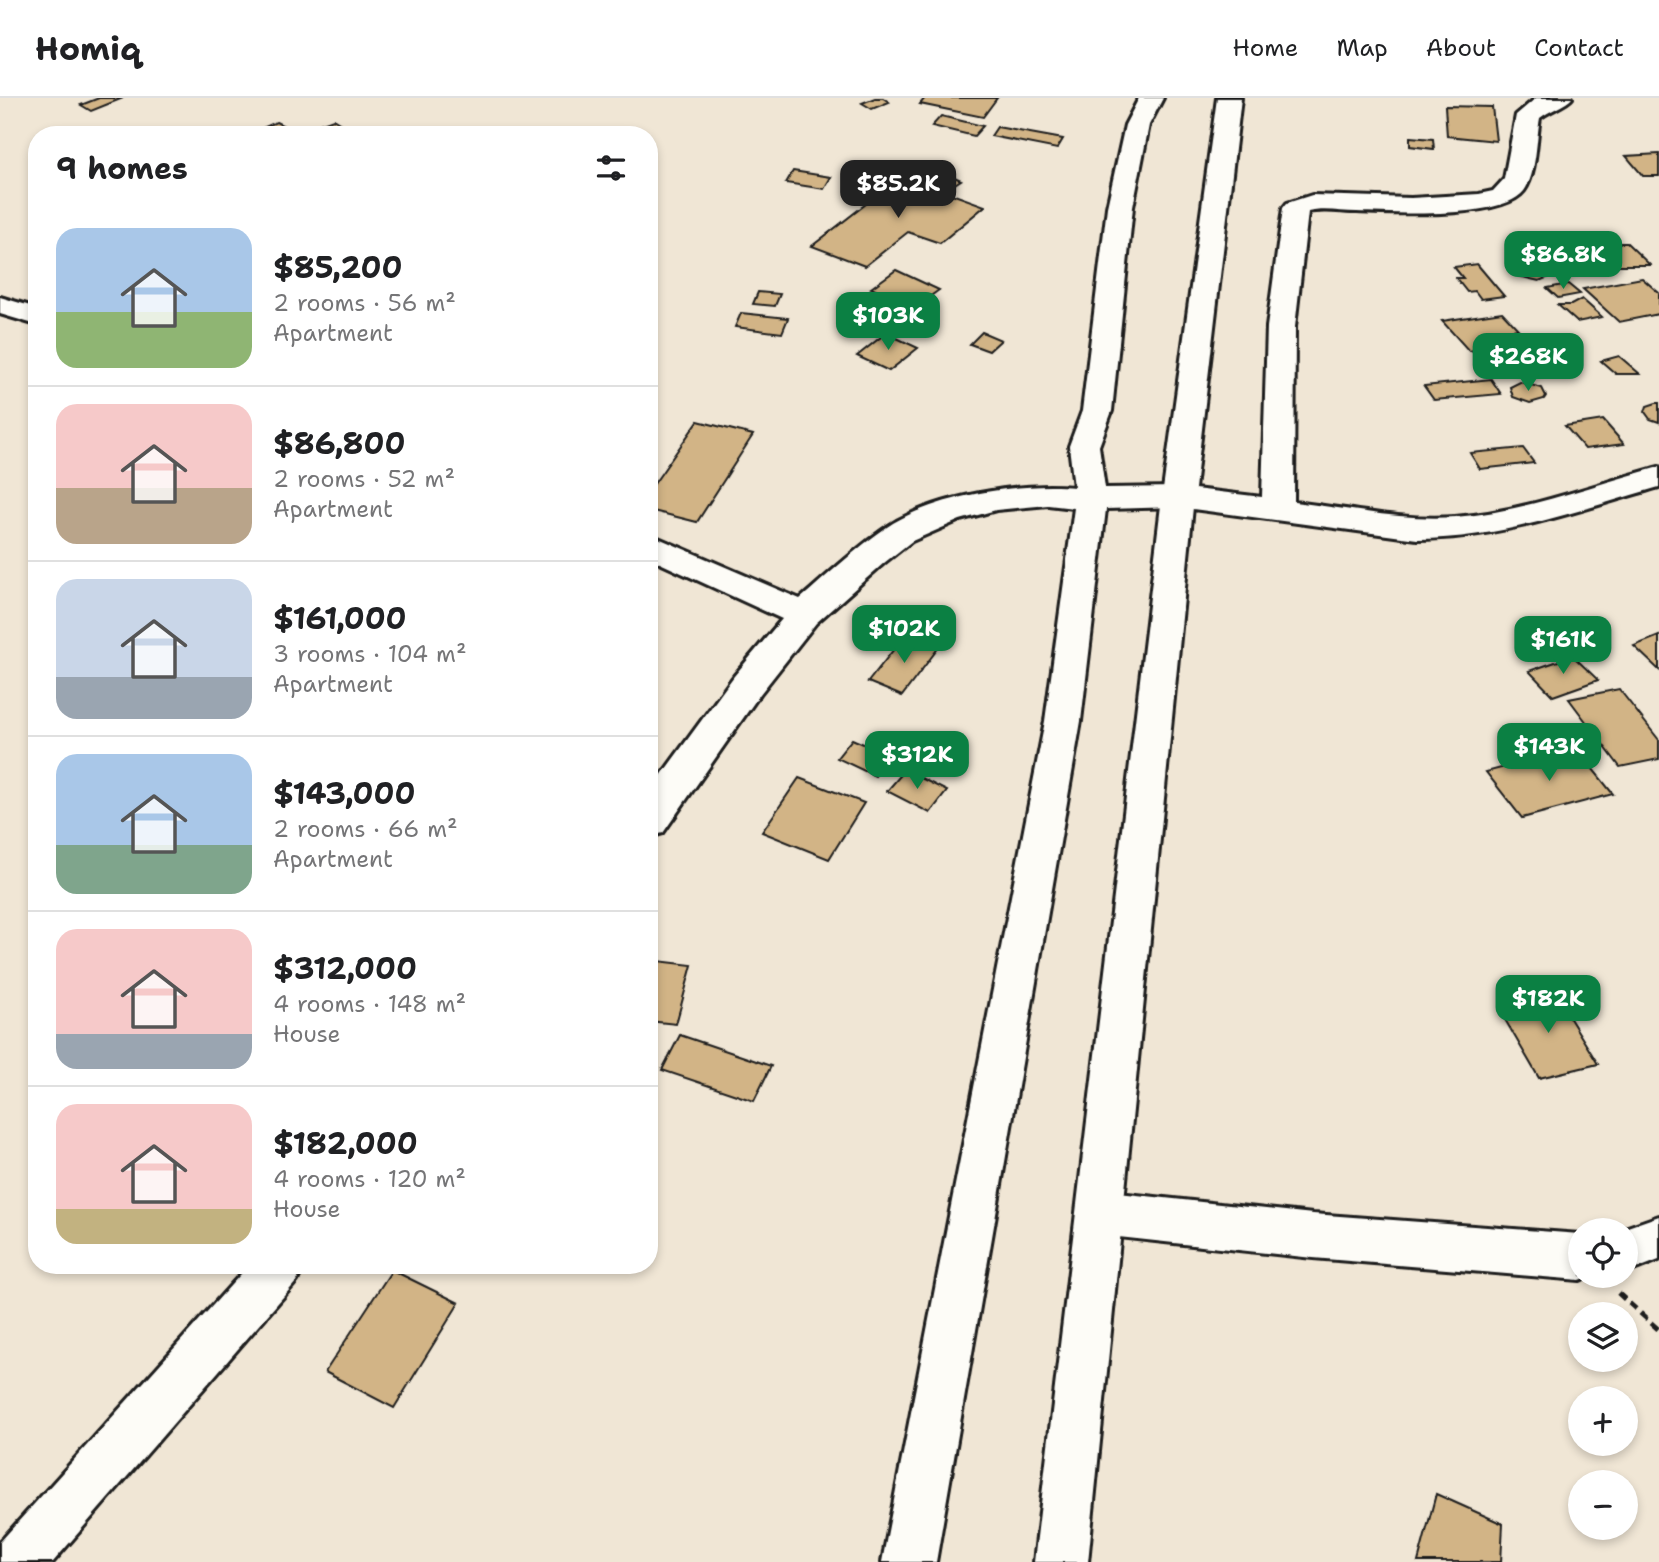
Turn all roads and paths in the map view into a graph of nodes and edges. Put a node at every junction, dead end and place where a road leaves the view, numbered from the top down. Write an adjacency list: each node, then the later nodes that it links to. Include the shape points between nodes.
1 (1152, 98): 8 (street, via 1137,125 1120,207 1097,411 1084,446)
2 (1228, 98): 7 (street)
3 (1560, 98): 9 (street, via 1528,115 1517,178 1502,196 1480,202 1411,206 1312,203 1296,208 1281,327)
4 (0, 305): 5 (street)
5 (28, 314)
6 (1659, 477): 9 (street, via 1503,522 1455,528 1417,528)
7 (1178, 497): 8 (street); 9 (street); 13 (street)
8 (1091, 499): 11 (street, via 1048,495 996,500 949,512 901,533); 21 (street, via 1063,721)
9 (1279, 510)
10 (658, 549): 11 (street)
11 (804, 615): 12 (street, via 747,685)
12 (658, 809)
13 (1100, 1213): 16 (street); 22 (street)
14 (1659, 1238): 15 (street)
15 (1638, 1248)
16 (1568, 1260)
17 (271, 1274): 20 (street)
18 (1625, 1288): 19 (path)
19 (1659, 1330)
20 (18, 1562)
21 (909, 1562)
22 (1061, 1562)

